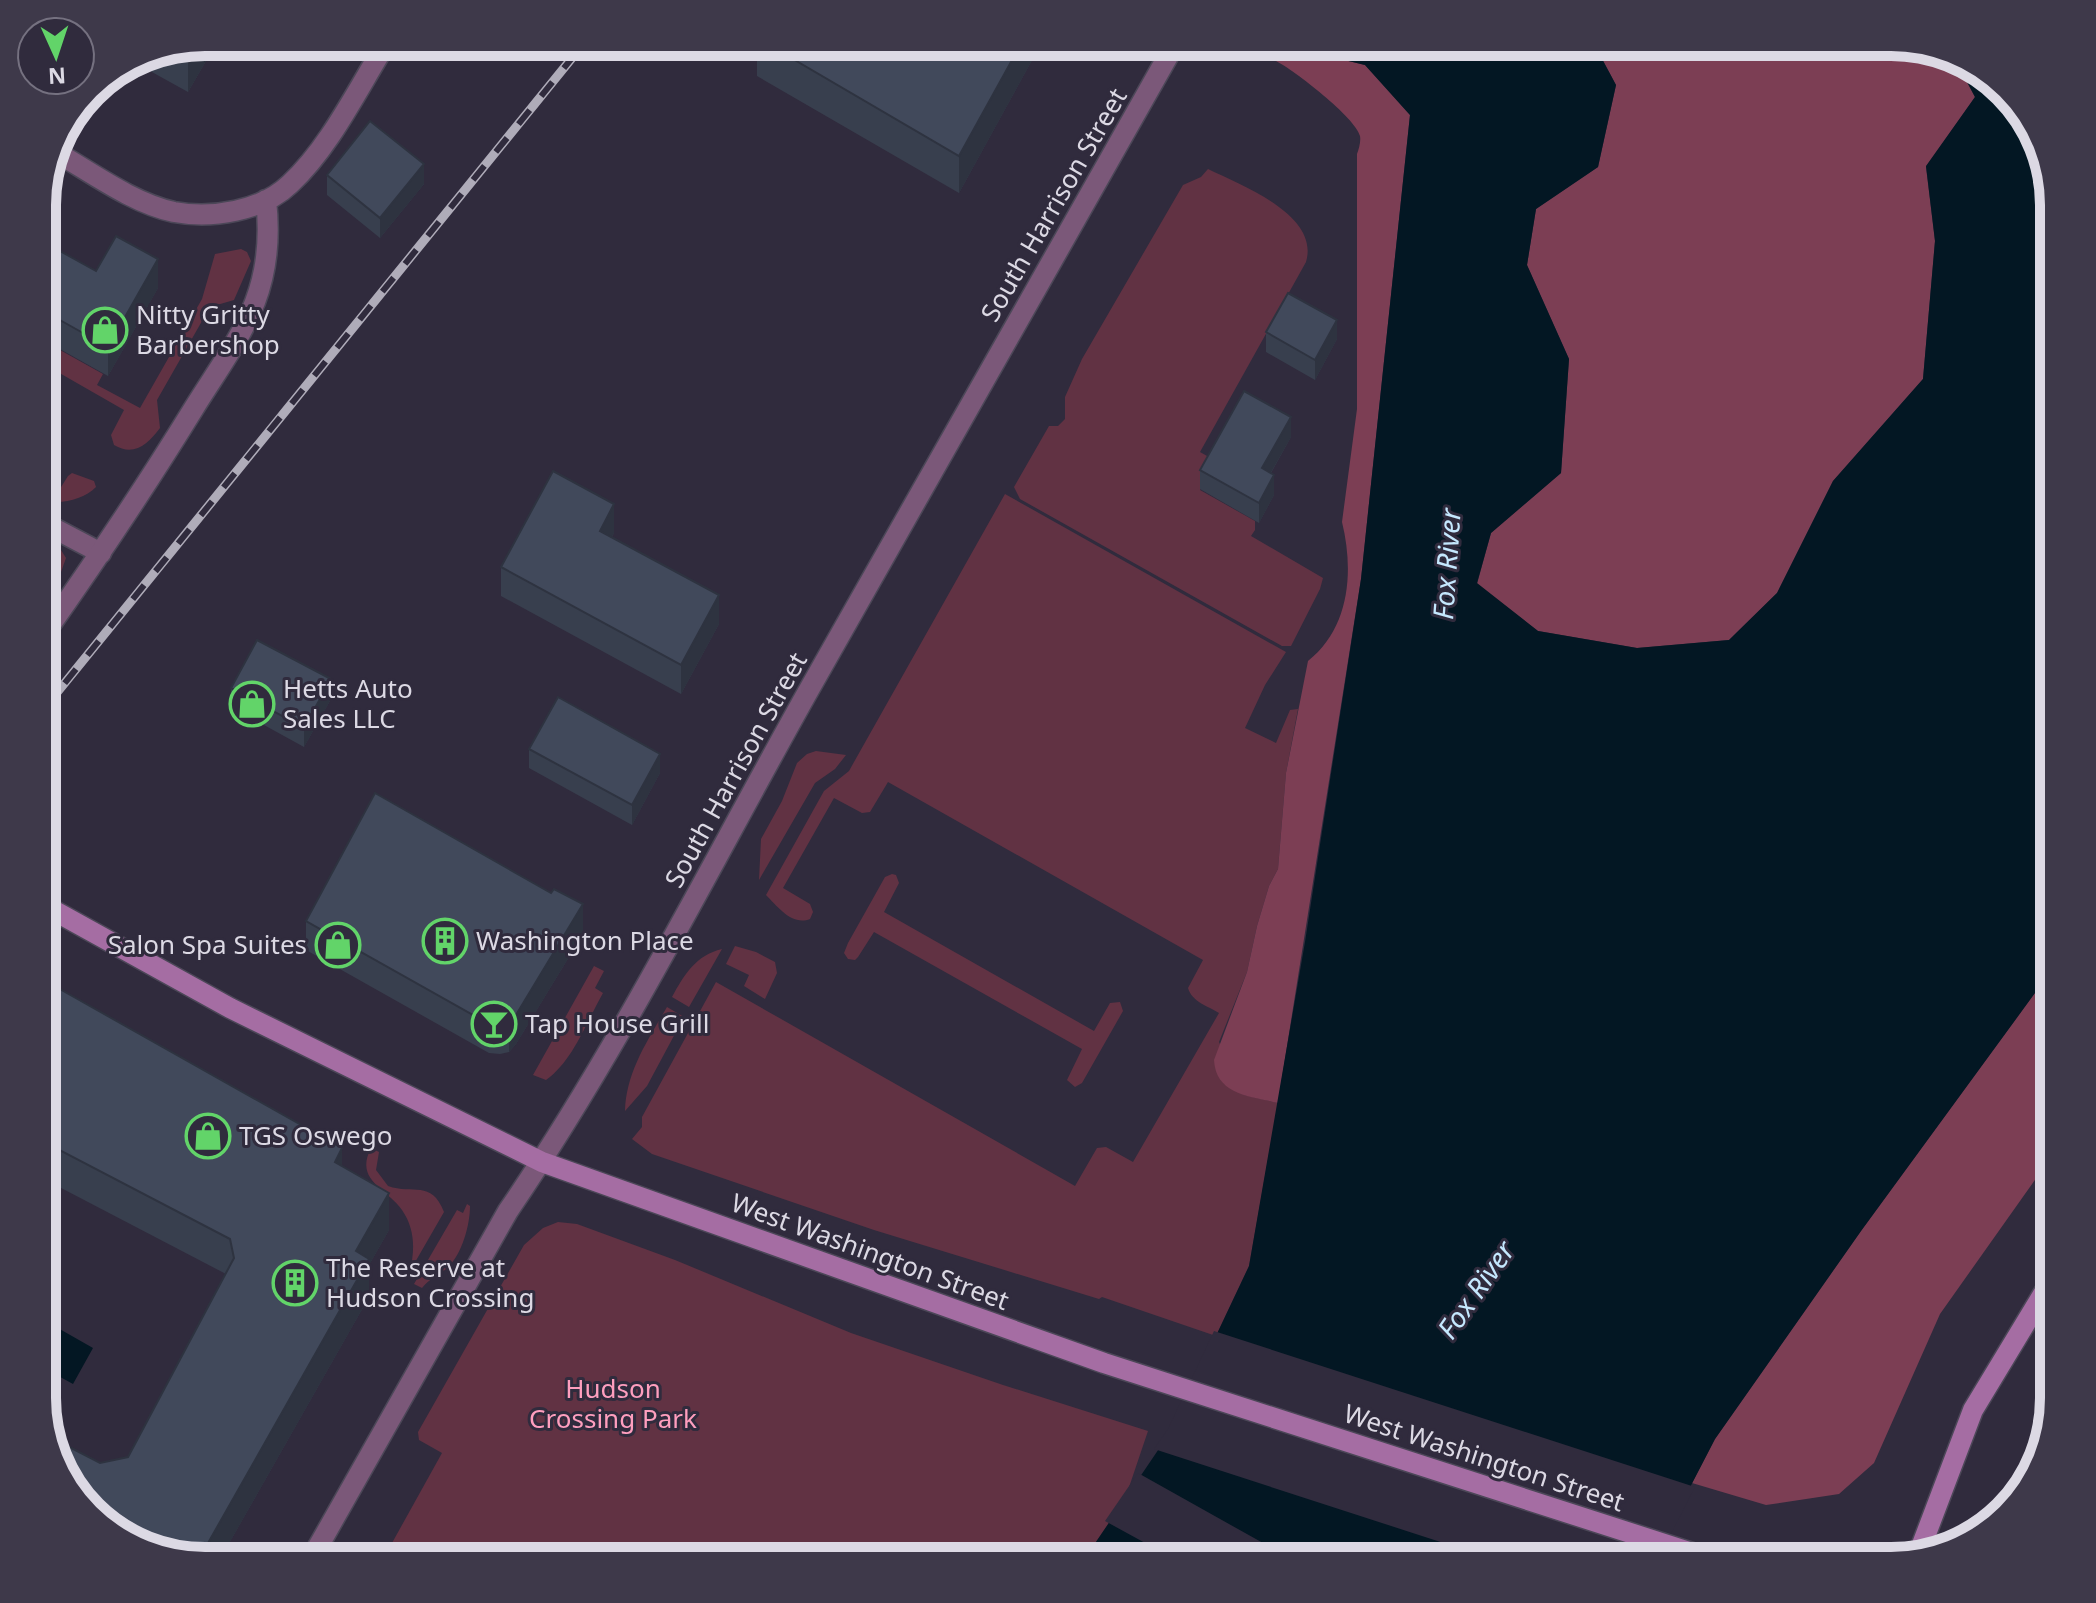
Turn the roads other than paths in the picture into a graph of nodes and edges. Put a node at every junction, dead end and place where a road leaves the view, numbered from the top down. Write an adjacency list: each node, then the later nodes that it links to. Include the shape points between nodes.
1 (378, 56): 4 (street, via 314,158 289,186)
2 (1168, 56): 9 (street, South Harrison Street, via 665,953)
3 (64, 157): 4 (street, via 132,196 174,212 213,214)
4 (266, 200): 6 (street, via 270,233 255,303)
5 (56, 529): 6 (street)
6 (101, 553): 7 (street)
7 (56, 617)
8 (56, 912): 9 (main road, West Washington Street, via 230,1008)
9 (542, 1162): 12 (street, South Harrison Street, via 508,1211); 13 (main road, West Washington Street, via 1104,1363)
10 (2040, 1299): 11 (main road, via 1973,1410)
11 (1922, 1543)
12 (318, 1547)
13 (1674, 1547)

